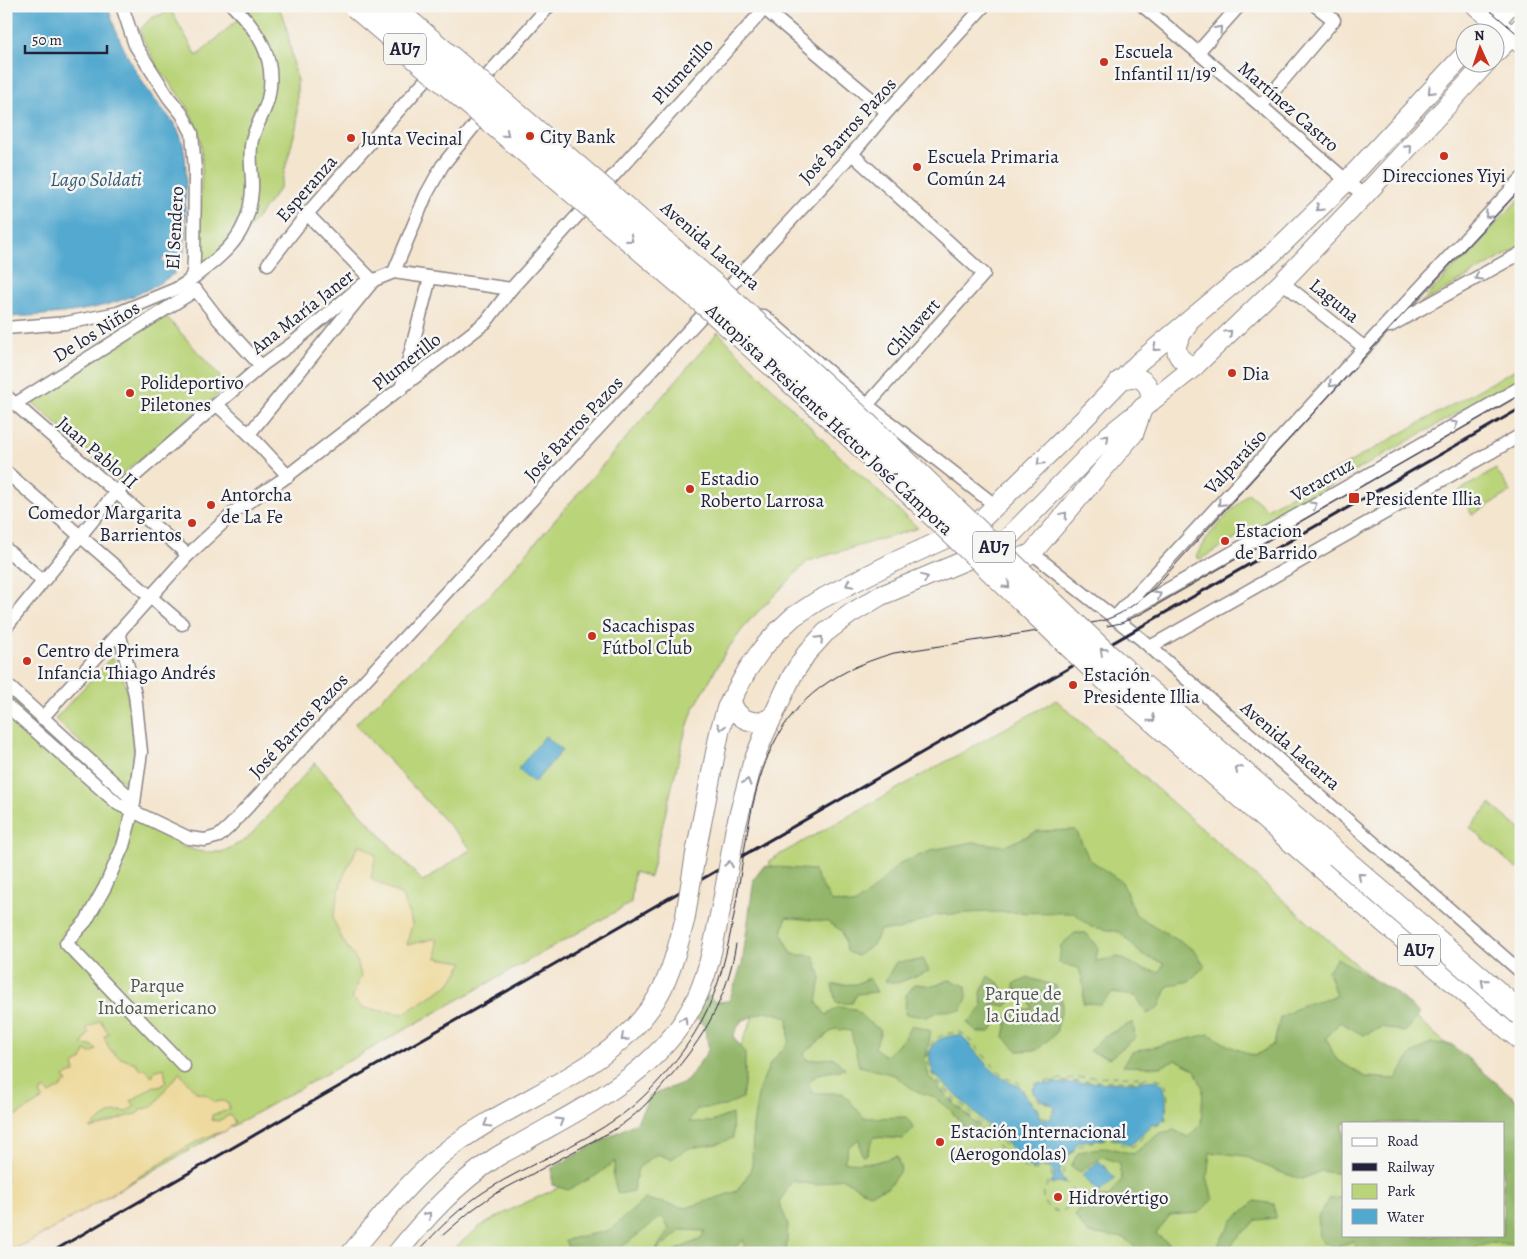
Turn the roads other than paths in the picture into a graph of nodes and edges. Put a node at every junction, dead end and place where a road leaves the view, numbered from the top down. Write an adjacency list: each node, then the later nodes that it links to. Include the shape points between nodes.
1 (122, 6): 41 (street, El Sendero, via 136,45 192,133 195,169)
2 (233, 6): 41 (street, via 264,44 270,68 269,95 252,140 252,190 244,227)
3 (356, 6): 83 (highway, Autopista Presidente Héctor José Cámpora / AU7, one-way to 83, bridge, via 707,305 840,425 1095,669)
4 (390, 6): 82 (highway, Autopista Presidente Héctor José Cámpora / AU7, one-way to 4, bridge, via 1105,654 831,392 718,289)
5 (407, 6): 21 (street, Avenida Lacarra)
6 (549, 6): 25 (street)
7 (984, 6): 28 (street, José Barros Pazos)
8 (1143, 6): 22 (street, Martínez Castro)
9 (1239, 6): 22 (street, one-way to 9)
10 (1316, 6): 27 (street, via 1334,20)
11 (1476, 6): 16 (main road)
12 (1510, 6): 17 (main road)
13 (1518, 6): 15 (main road)
14 (764, 7): 28 (street); 30 (street, Plumerillo)
15 (1521, 9)
16 (1487, 22)
17 (1495, 22)
18 (1504, 32): 19 (main road)
19 (1518, 36): 20 (main road)
20 (1504, 46)
21 (454, 47): 25 (street, Avenida Lacarra); 34 (street, Esperanza)
22 (1198, 52): 27 (street, Martínez Castro)
23 (1454, 66): 31 (main road, one-way to 31)
24 (1478, 72): 33 (main road, one-way to 24)
25 (487, 76): 26 (street, Avenida Lacarra)
26 (503, 89): 30 (street, Avenida Lacarra); 37 (street, via 442,166 426,195)
27 (1261, 106): 31 (street, Martínez Castro)
28 (887, 112): 29 (street, José Barros Pazos)
29 (852, 154): 42 (street, José Barros Pazos); 56 (street, Chilavert, via 984,274)
30 (607, 181): 42 (street, Avenida Lacarra); 43 (street, Plumerillo)
31 (1347, 181): 33 (street, Martínez Castro); 44 (main road, one-way to 44, via 1271,255)
32 (1518, 186): 46 (street, Valparaíso, one-way to 46)
33 (1364, 196): 40 (main road)
34 (307, 214): 36 (street, Esperanza); 39 (street)
35 (1521, 253): 46 (street, Valparaíso, one-way to 46)
36 (268, 264)
37 (394, 272): 38 (street); 39 (street, Ana María Janer)
38 (430, 278): 43 (street); 52 (street)
39 (373, 281): 48 (street, Ana María Janer, via 362,285); 57 (street)
40 (1282, 282): 47 (street, Laguna); 49 (main road, one-way to 40)
41 (193, 285): 45 (street, El Sendero, via 118,313 66,323); 48 (street, via 219,320); 53 (street, De los Niños)
42 (730, 286): 56 (street, Avenida Lacarra); 80 (street, José Barros Pazos, via 219,836 205,840 189,838)
43 (511, 290): 52 (street, Plumerillo, via 486,322)
44 (1193, 319): 49 (main road, via 1176,346 1178,356); 50 (main road, one-way to 50, via 1149,352)
45 (6, 328)
46 (1382, 330): 47 (street, Valparaíso)
47 (1365, 348): 70 (street, Valparaíso, one-way to 70)
48 (261, 366): 55 (street, Ana María Janer)
49 (1194, 367): 54 (main road)
50 (1119, 381): 54 (main road, via 1137,377 1145,382 1151,395); 62 (main road, one-way to 62)
51 (1521, 387): 70 (street, Veracruz, one-way to 51)
52 (401, 389): 60 (street, Plumerillo)
53 (11, 400): 61 (street, Juan Pablo II)
54 (1146, 404): 65 (main road, one-way to 54, via 1017,531 1084,459); 66 (main road, one-way to 54, via 1134,433)
55 (217, 405): 57 (street); 61 (street, Ana María Janer)
56 (867, 405): 62 (street, Avenida Lacarra)
57 (249, 434): 60 (street)
58 (1521, 435): 74 (street)
59 (6, 472): 63 (street)
60 (288, 476): 67 (street, Plumerillo, via 239,508)
61 (116, 492): 63 (street, Ana María Janer); 67 (street, Juan Pablo II)
62 (996, 506): 76 (main road, one-way to 76, via 958,533 883,567 799,612 762,649)
63 (80, 536): 68 (street, Ana María Janer); 69 (street)
64 (6, 549): 68 (street)
65 (983, 553): 66 (main road, via 1002,558 1026,557); 78 (main road, one-way to 65, via 792,676 825,633 880,596)
66 (1032, 553): 70 (street, Avenida Lacarra)
67 (188, 555): 69 (street, Plumerillo)
68 (43, 582): 72 (street, Ana María Janer)
69 (151, 597): 71 (street); 73 (street, Plumerillo)
70 (1115, 617): 74 (street, Avenida Lacarra)
71 (182, 624)
72 (6, 627)
73 (119, 632): 79 (street, Plumerillo); 80 (street, via 135,694 140,752)
74 (1150, 647): 81 (street, Avenida Lacarra)
75 (6, 684): 79 (street)
76 (731, 698): 78 (main road, via 736,712 749,721 764,721); 85 (main road, one-way to 85, bridge, via 720,730 685,919 674,961 652,1006 623,1039 601,1056 450,1147 409,1185)
77 (6, 704): 80 (street, via 118,804)
78 (774, 715): 86 (main road, one-way to 78, bridge, via 441,1201 477,1171 611,1091 666,1045 681,1025 704,979 752,765)
79 (42, 718): 80 (street)
80 (133, 806): 84 (street, via 123,846 105,887 86,921 66,942)
81 (1521, 972)
82 (1521, 1014)
83 (1521, 1038)
84 (184, 1066)
85 (351, 1253)
86 (397, 1253)

